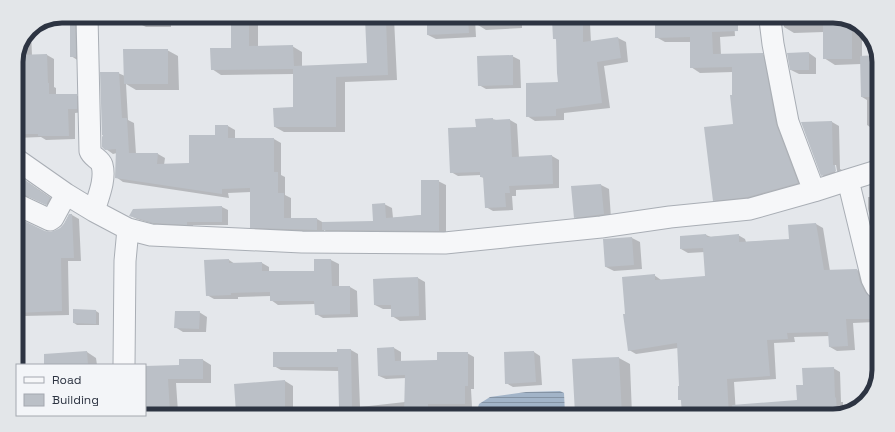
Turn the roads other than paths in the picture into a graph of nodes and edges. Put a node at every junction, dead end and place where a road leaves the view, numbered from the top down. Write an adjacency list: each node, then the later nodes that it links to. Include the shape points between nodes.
1 (87, 23): 9 (street, via 90,150 102,165 103,180)
2 (770, 23): 6 (street, via 788,122)
3 (23, 164): 7 (street)
4 (872, 173): 5 (street)
5 (848, 180): 6 (street); 11 (street)
6 (814, 192): 10 (street, via 750,209 445,242 294,242 151,235)
7 (66, 194): 8 (street, via 50,220); 9 (street)
8 (23, 207)
9 (94, 211): 10 (street)
10 (128, 229): 12 (street, via 125,261)
11 (872, 279)
12 (124, 364)

